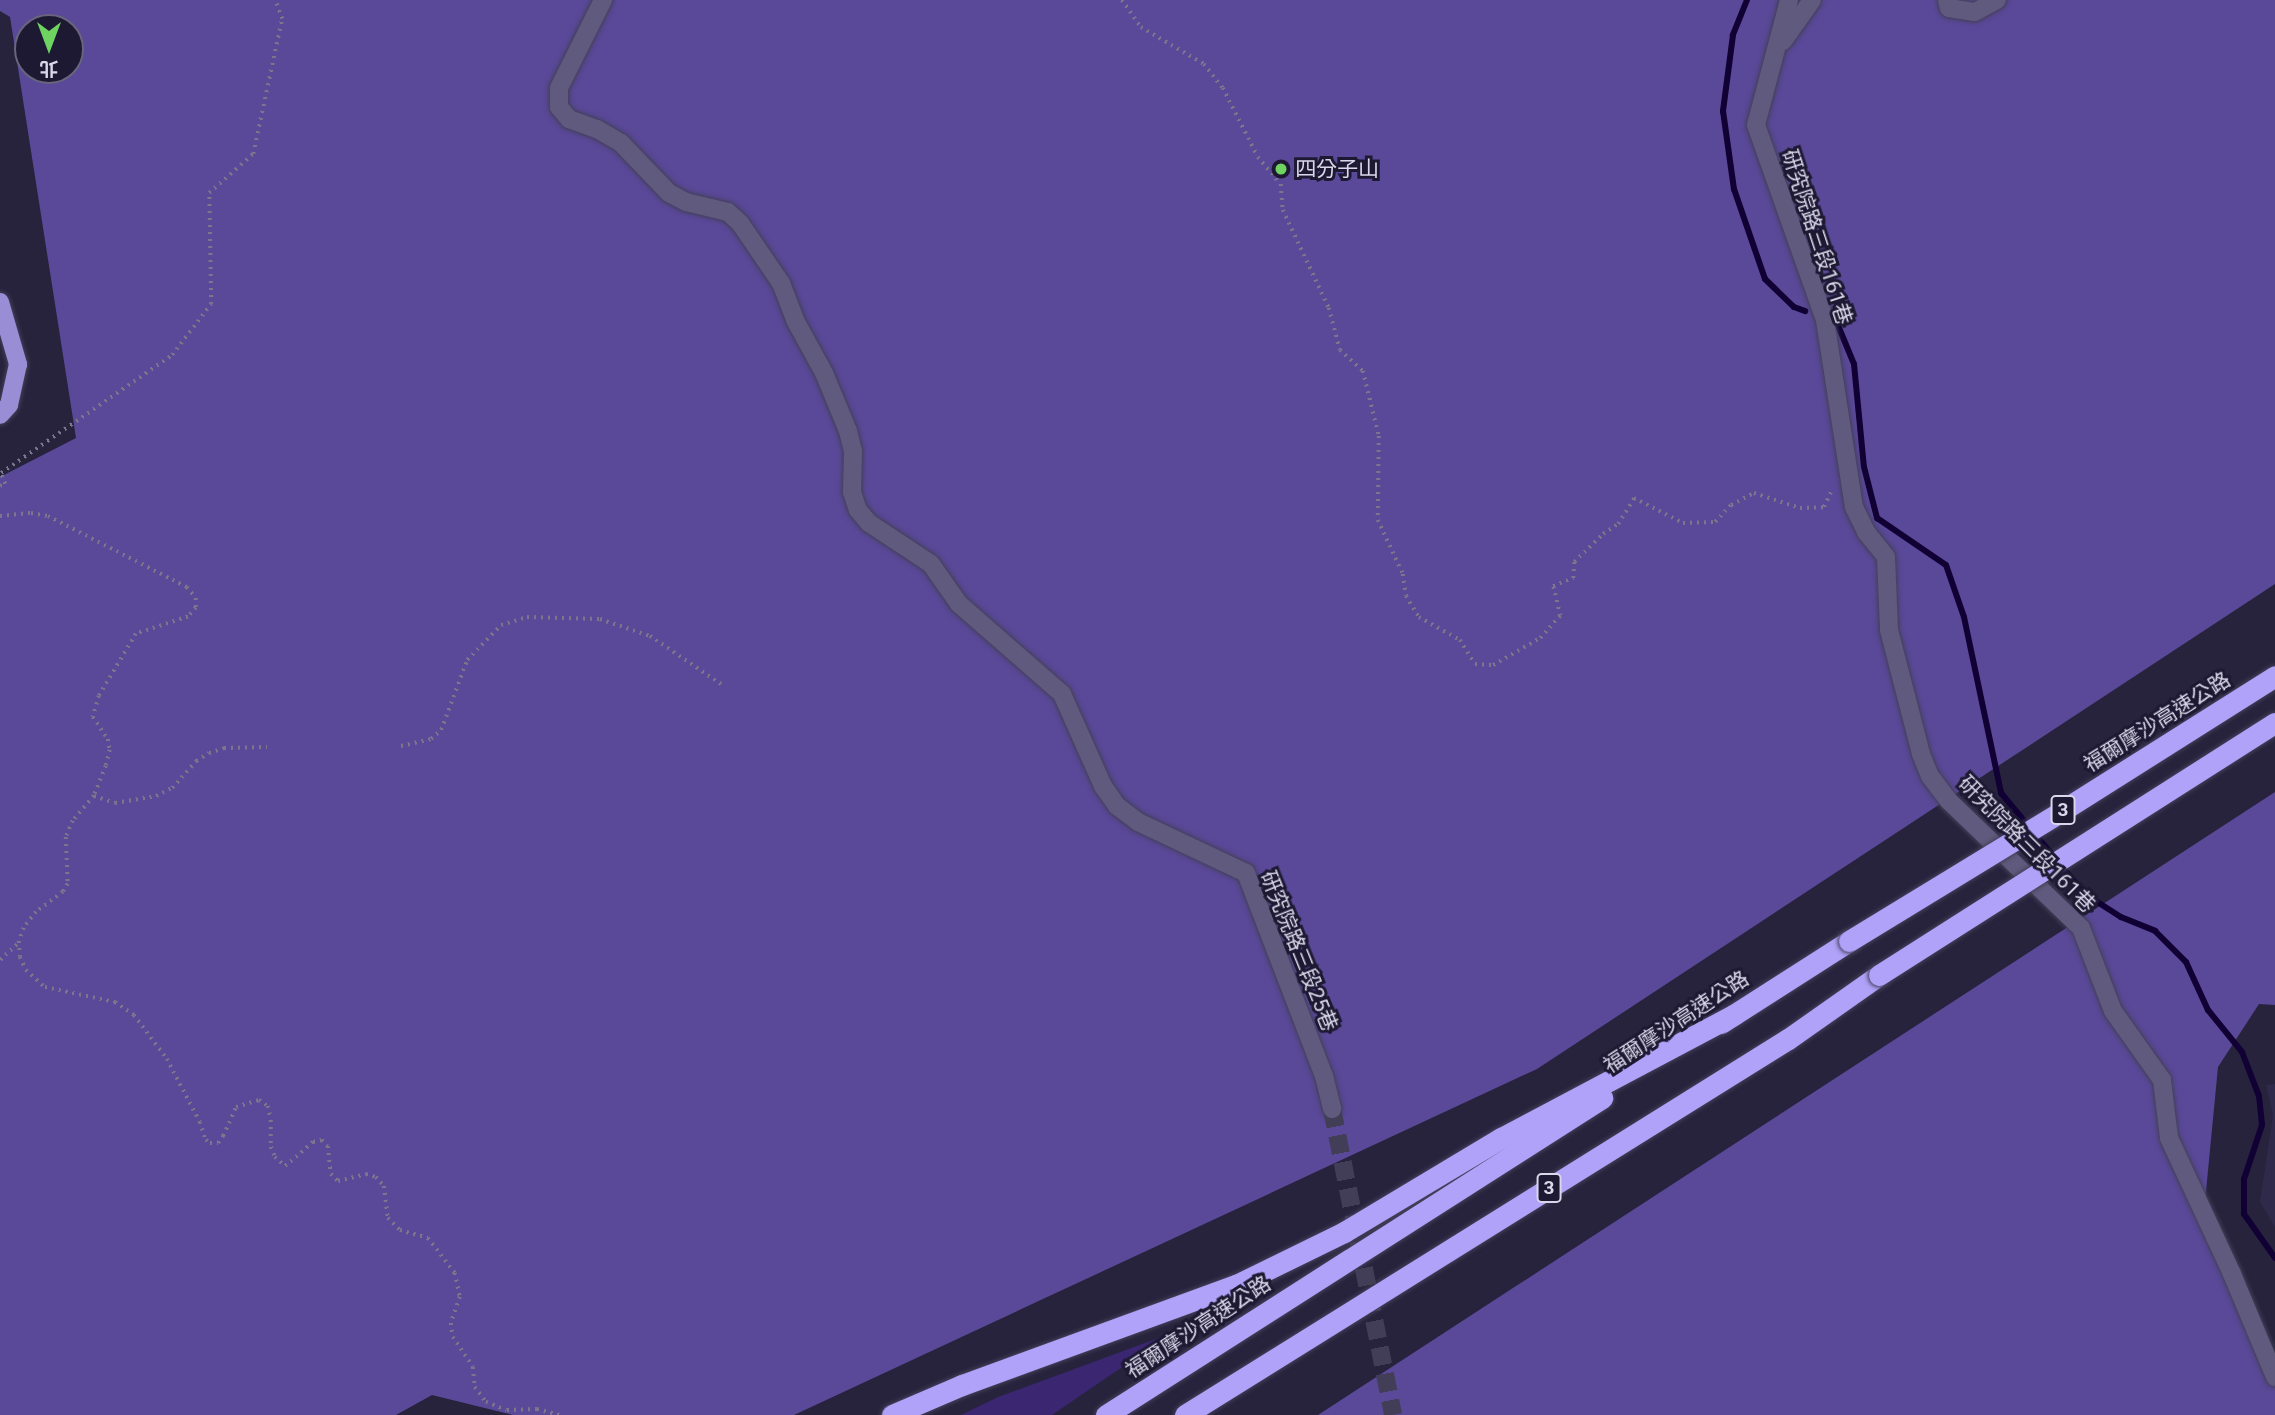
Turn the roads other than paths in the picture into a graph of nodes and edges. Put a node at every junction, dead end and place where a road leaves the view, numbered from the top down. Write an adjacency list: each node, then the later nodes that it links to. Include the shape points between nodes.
1 (603, 0): 12 (lane, 研究院路三段25巷, via 559,88 559,107 569,119 621,143 669,193 728,212 740,223 782,283 848,430 853,451 852,492 858,510 869,523 931,564 959,604 1062,694 1116,806 1138,822 1246,873 1324,1076)
2 (1789, 0): 6 (lane, 研究院路三段161巷)
3 (1812, 0): 6 (lane)
4 (1947, 0): 5 (lane, via 1949,8 1975,12)
5 (1997, 0)
6 (1775, 52): 13 (lane, 研究院路三段161巷, via 1756,125 1825,320 1854,507 1885,557 1895,661 1930,776 1949,801 2081,928 2113,1011 2162,1080 2169,1138)
7 (0, 302): 8 (main road, via 19,364 9,405)
8 (0, 415)
9 (2275, 676): 11 (highway, 福爾摩沙高速公路 / 3, bridge)
10 (2275, 723): 14 (highway, 3, bridge, via 1879,975 1787,1039)
11 (1733, 1015): 15 (highway, via 1501,1138 1344,1232 1236,1285); 16 (highway, 福爾摩沙高速公路 / 3)
12 (1332, 1110)
13 (2275, 1377)
14 (1216, 1395): 17 (highway, 3); 18 (highway)
15 (892, 1415)
16 (1106, 1415)
17 (1185, 1415)
18 (1191, 1415)

